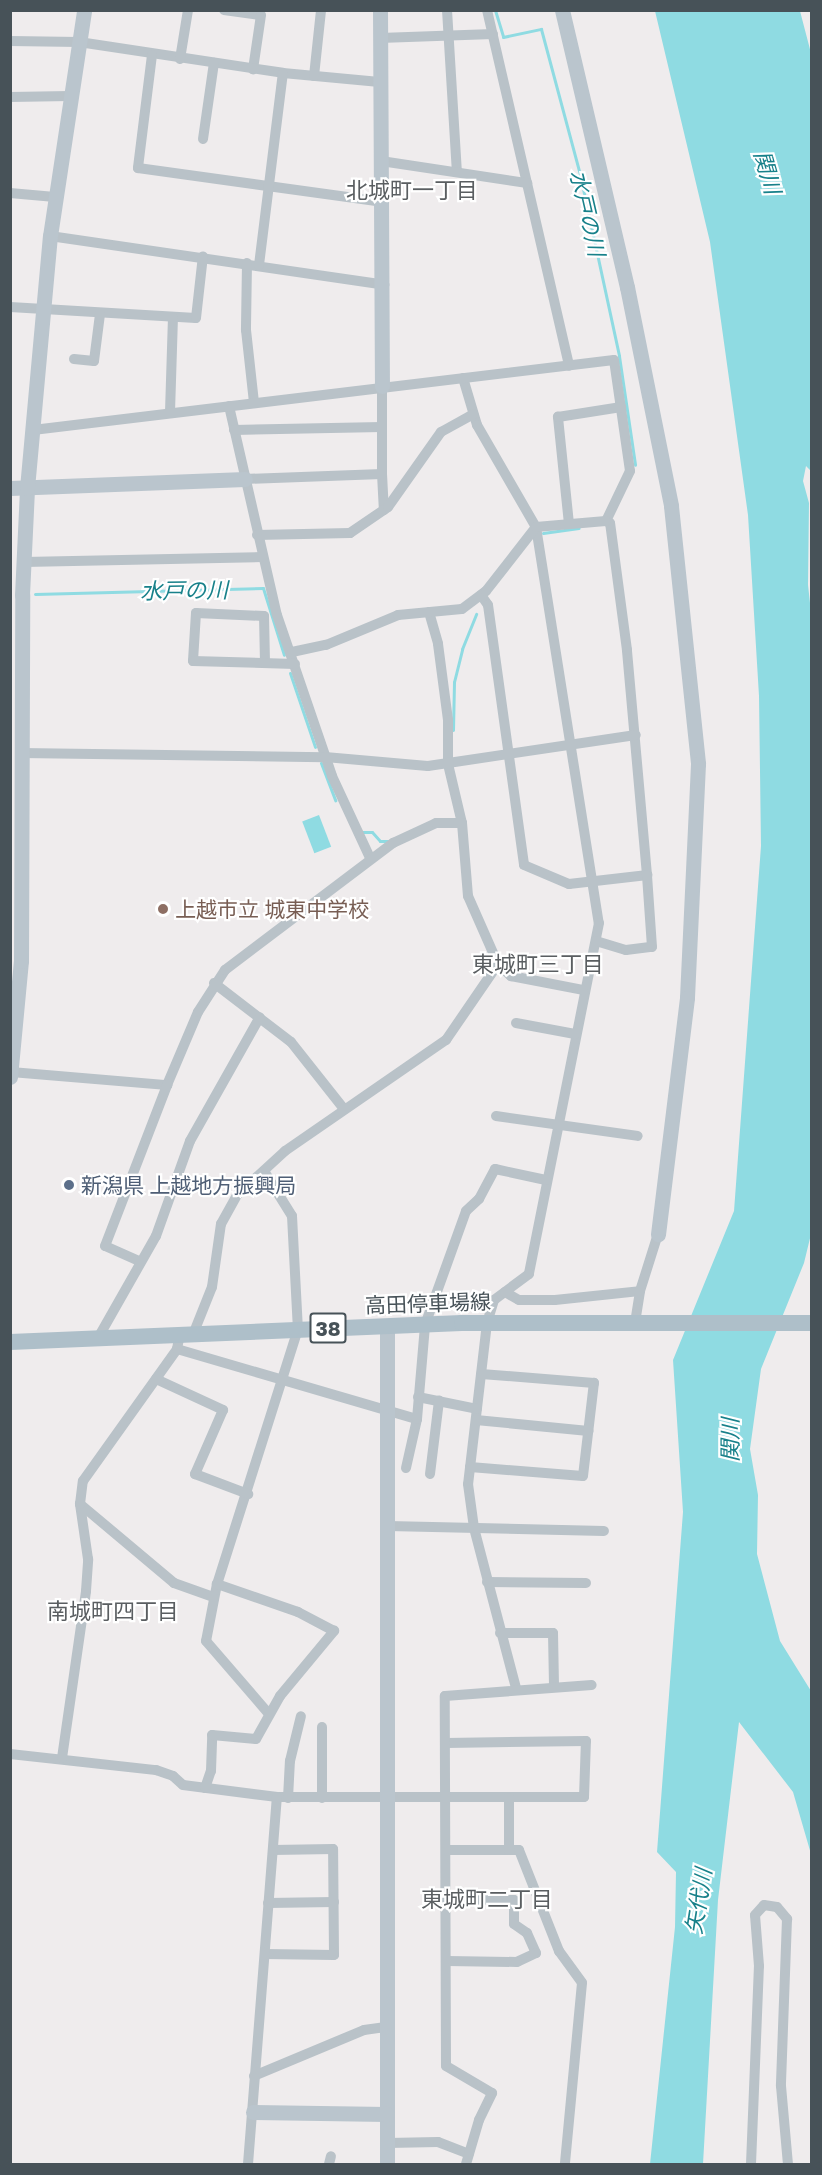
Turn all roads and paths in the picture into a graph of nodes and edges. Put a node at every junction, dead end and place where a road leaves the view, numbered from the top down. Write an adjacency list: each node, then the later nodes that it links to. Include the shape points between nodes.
1 (84, 10): 13 (street)
2 (188, 10): 15 (street)
3 (224, 10): 17 (street, via 261,15)
4 (321, 10): 19 (street)
5 (380, 10): 11 (street)
6 (447, 10): 10 (street)
7 (487, 10): 9 (street)
8 (562, 10): 93 (street, via 627,287 671,506 697,752 697,843 687,998)
9 (493, 34): 10 (street); 26 (street)
10 (448, 35): 11 (street); 25 (street)
11 (380, 38): 20 (street)
12 (10, 41): 13 (street)
13 (79, 42): 14 (street); 21 (street)
14 (152, 55): 15 (street); 27 (street, via 138,168)
15 (180, 59): 16 (street)
16 (214, 63): 17 (street); 23 (street)
17 (253, 69): 18 (street)
18 (283, 73): 19 (street); 27 (street)
19 (314, 76): 20 (street)
20 (380, 82): 24 (street)
21 (70, 96): 22 (street); 29 (street)
22 (10, 97)
23 (203, 139)
24 (381, 161): 25 (street); 30 (street)
25 (457, 172): 26 (street)
26 (527, 183): 41 (street)
27 (268, 187): 30 (street); 34 (street)
28 (10, 193): 29 (street)
29 (55, 198): 31 (street)
30 (382, 202): 35 (street)
31 (50, 236): 32 (street); 37 (street)
32 (203, 256): 33 (street); 39 (street, via 196,318)
33 (247, 263): 34 (street); 44 (street, via 246,330)
34 (259, 265): 35 (street)
35 (384, 285): 43 (street)
36 (10, 307): 37 (street)
37 (42, 312): 38 (street); 50 (street)
38 (100, 314): 39 (street); 40 (street, via 94,361)
39 (173, 318): 47 (street)
40 (74, 359)
41 (569, 366): 42 (street); 46 (street, via 614,360)
42 (463, 378): 43 (street); 48 (street)
43 (382, 386): 44 (street); 49 (street)
44 (254, 402): 45 (street)
45 (229, 406): 47 (street); 51 (street)
46 (621, 407): 57 (street, via 630,471); 58 (street, via 558,417)
47 (170, 412): 50 (street)
48 (473, 414): 56 (street, via 441,432); 59 (street)
49 (382, 427): 51 (street); 52 (street)
50 (33, 430): 55 (street)
51 (234, 430): 53 (street)
52 (382, 474): 53 (street); 56 (street)
53 (245, 479): 55 (street); 60 (street)
54 (10, 488): 55 (street)
55 (27, 488): 62 (street)
56 (384, 510): 60 (street, via 350,533)
57 (606, 520): 58 (street); 68 (street, via 610,523)
58 (569, 524): 59 (street)
59 (536, 527): 63 (street); 69 (street)
60 (257, 535): 61 (street)
61 (262, 557): 62 (street); 65 (street, via 277,615)
62 (24, 562): 70 (street)
63 (481, 595): 64 (street, via 462,609); 71 (street, via 488,605)
64 (429, 612): 65 (street, via 398,615 326,645); 73 (street, via 438,644 448,720)
65 (292, 652): 67 (street)
66 (265, 663): 66 (street, via 264,616 196,613 193,662); 67 (street)
67 (296, 664): 72 (street)
68 (636, 735): 69 (street); 76 (street)
69 (571, 745): 71 (street); 77 (street)
70 (21, 753): 72 (street); 85 (street, via 21,961)
71 (506, 755): 73 (street); 77 (street, via 524,865 569,884)
72 (325, 757): 73 (street, via 428,766); 75 (street)
73 (448, 764): 74 (street)
74 (462, 823): 75 (street, via 436,823 421,828); 79 (street, via 468,896)
75 (370, 858): 80 (street)
76 (647, 875): 77 (street); 78 (street, via 652,947 626,950)
77 (592, 883): 78 (street, via 599,923)
78 (596, 941): 81 (street)
79 (498, 964): 81 (street, via 511,976); 87 (street, via 446,1040)
80 (214, 982): 82 (street); 86 (street)
81 (583, 990): 84 (street)
82 (260, 1017): 87 (street, via 291,1042); 94 (street, via 190,1141 156,1236)
83 (516, 1023): 84 (street)
84 (574, 1034): 89 (street)
85 (11, 1075): 86 (street)
86 (167, 1085): 94 (street, via 105,1246)
87 (344, 1109): 91 (street)
88 (496, 1116): 89 (street)
89 (557, 1124): 90 (street); 92 (street)
90 (638, 1136)
91 (264, 1171): 102 (street, via 292,1216); 104 (street, via 237,1196 224,1216 212,1287)
92 (546, 1180): 96 (street, via 529,1274); 100 (street, via 495,1169 479,1199 466,1211)
93 (658, 1234): 95 (street)
94 (139, 1262): 103 (street)
95 (640, 1291): 96 (street, via 555,1300 519,1300); 98 (street)
96 (506, 1292): 97 (street, via 494,1300)
97 (487, 1323): 98 (main road, 高田停車場線 / 38); 100 (main road, 高田停車場線 / 38); 106 (street)
98 (641, 1323): 99 (main road, 高田停車場線 / 38)
99 (812, 1323)
100 (425, 1325): 101 (main road, 高田停車場線 / 38); 109 (street)
101 (387, 1326): 102 (main road, 高田停車場線 / 38); 111 (street)
102 (298, 1329): 104 (main road, 高田停車場線 / 38); 107 (street)
103 (98, 1338): 104 (main road, 高田停車場線 / 38); 105 (main road, 高田停車場線 / 38)
104 (184, 1338): 107 (street); 108 (street)
105 (10, 1341)
106 (481, 1374): 112 (street); 114 (street, via 594,1383)
107 (282, 1377): 111 (street); 118 (street)
108 (156, 1379): 118 (street, via 223,1410 195,1474); 119 (street, via 83,1481)
109 (418, 1397): 110 (street); 113 (street)
110 (439, 1401): 112 (street); 117 (street)
111 (389, 1411): 113 (street); 120 (street)
112 (476, 1414): 114 (street); 115 (street)
113 (417, 1419): 116 (street)
114 (588, 1431): 115 (street, via 583,1476)
115 (470, 1467): 121 (street, via 468,1484)
116 (406, 1468)
117 (430, 1474)
118 (248, 1494): 125 (street)
119 (80, 1504): 126 (street, via 174,1583); 136 (street, via 88,1559 86,1591)
120 (388, 1526): 121 (street); 140 (street)
121 (474, 1528): 122 (street); 123 (street)
122 (604, 1531)
123 (487, 1582): 124 (street); 127 (street)
124 (586, 1583)
125 (217, 1584): 126 (street); 131 (street, via 298,1612 334,1631)
126 (213, 1598): 131 (street, via 206,1641)
127 (500, 1633): 129 (street, via 554,1633); 130 (street)
128 (592, 1685): 129 (street)
129 (554, 1686): 130 (street)
130 (516, 1688): 134 (street, via 446,1696)
131 (269, 1714): 137 (street, via 256,1739 212,1735 211,1771)
132 (301, 1716): 138 (street)
133 (322, 1727): 139 (street)
134 (446, 1743): 141 (street); 142 (street, via 586,1741 584,1797)
135 (10, 1754): 136 (street)
136 (62, 1758): 137 (street, via 156,1770 173,1776 183,1785)
137 (205, 1788): 138 (street)
138 (283, 1798): 139 (street); 143 (street)
139 (322, 1798): 140 (street)
140 (389, 1798): 141 (street); 151 (street)
141 (446, 1798): 142 (street); 144 (street)
142 (509, 1798): 145 (street)
143 (273, 1850): 147 (street, via 333,1849); 148 (street)
144 (447, 1850): 145 (street); 146 (street)
145 (509, 1850): 159 (street, via 519,1850 559,1951 582,1983)
146 (447, 1899): 150 (street); 150 (street, via 514,1900 514,1924 528,1933 536,1953 517,1962)
147 (334, 1902): 148 (street); 149 (street, via 334,1955)
148 (268, 1903): 149 (street)
149 (265, 1954): 152 (street)
150 (447, 1961): 156 (street, via 446,2066 492,2093)
151 (386, 2027): 152 (street, via 364,2030); 154 (street)
152 (254, 2076): 153 (street)
153 (253, 2112): 154 (street); 157 (street)
154 (387, 2114): 155 (street)
155 (388, 2143): 156 (street, via 438,2142); 158 (street)
156 (468, 2159)
157 (248, 2164)
158 (387, 2164)
159 (565, 2164)
160 (751, 2164): 161 (street, via 759,1966 755,1915 764,1905 777,1907 787,1919 781,2086)
161 (788, 2164)

